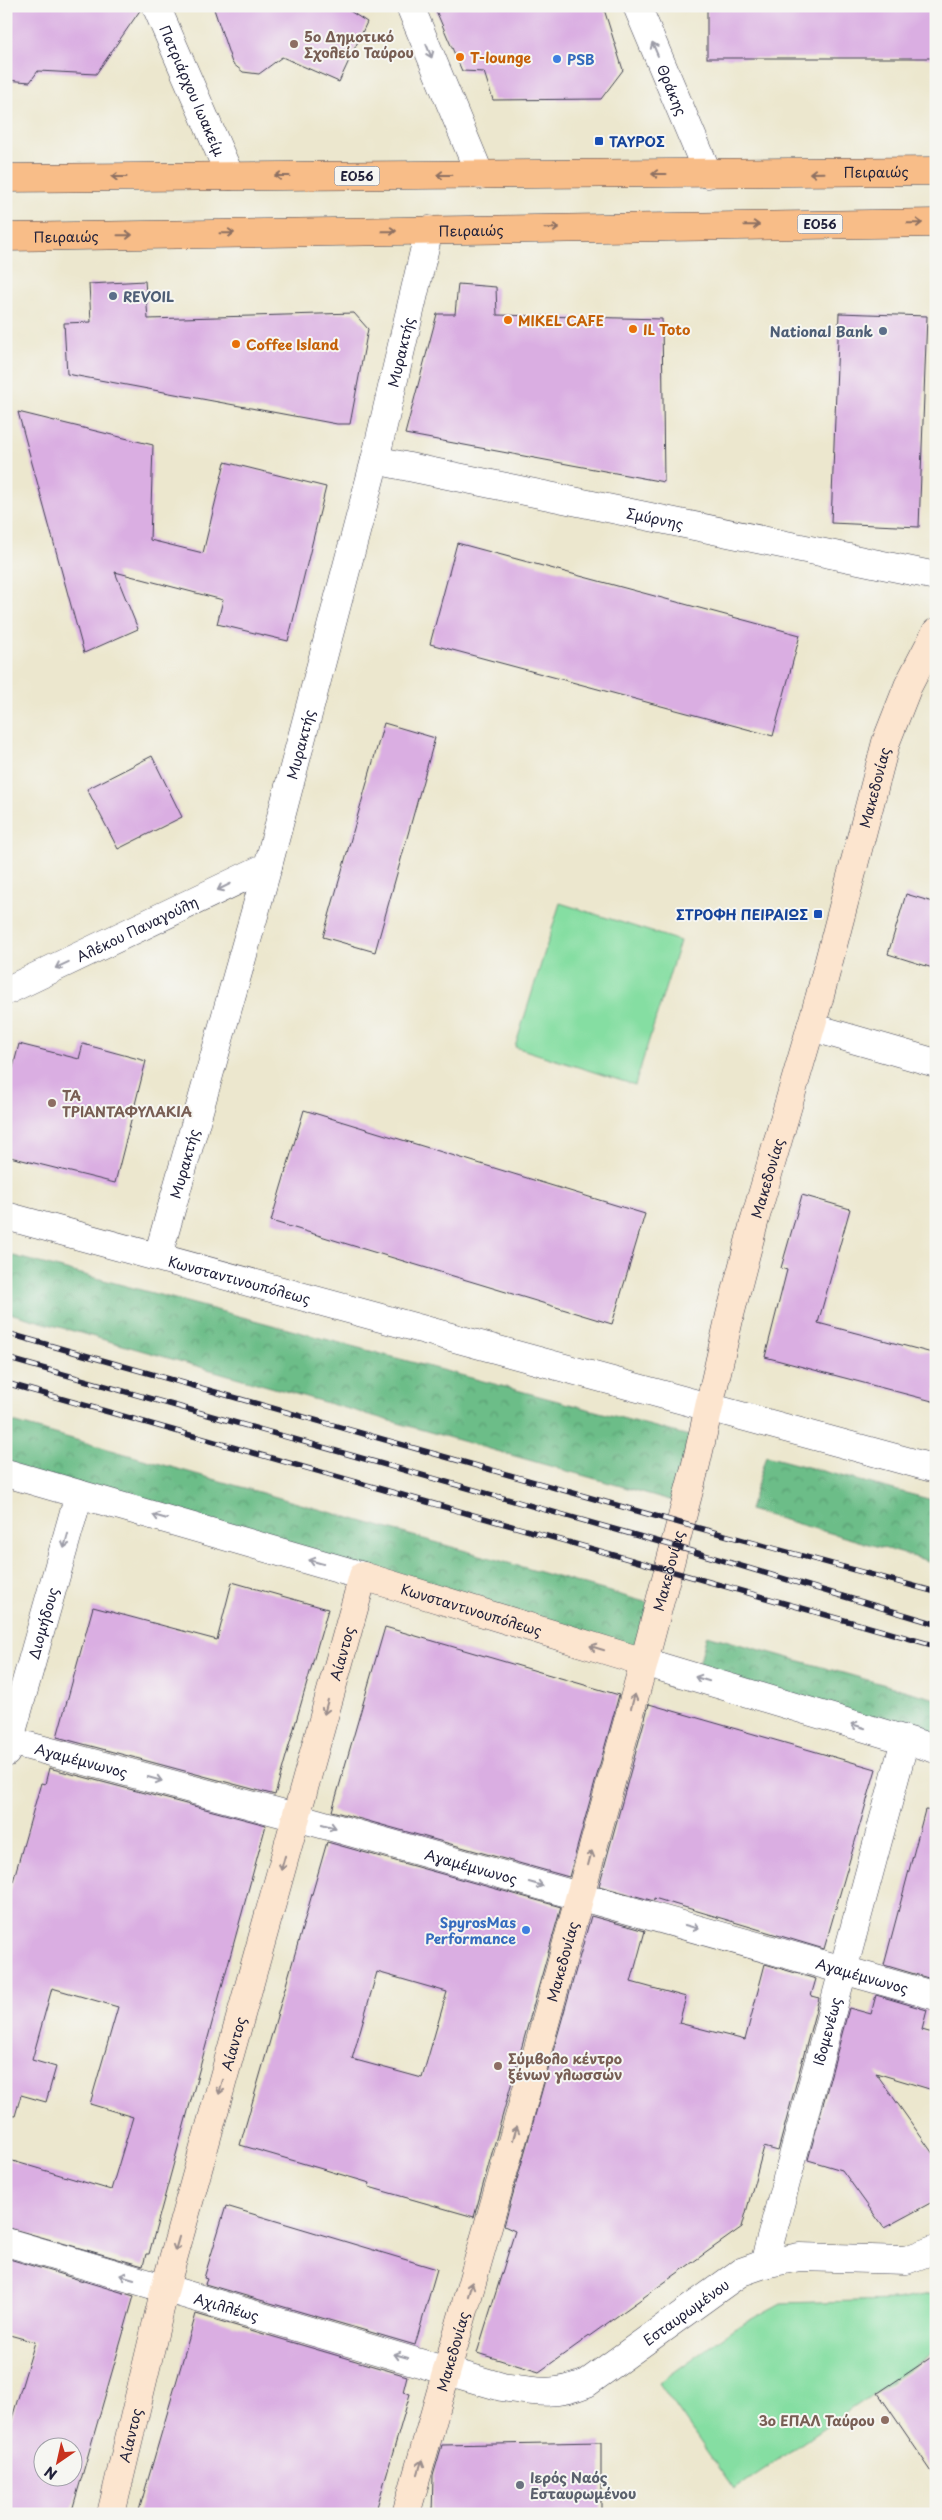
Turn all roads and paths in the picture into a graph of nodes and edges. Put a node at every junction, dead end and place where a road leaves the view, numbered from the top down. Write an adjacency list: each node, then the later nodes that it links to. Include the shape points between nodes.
1 (156, 6): 7 (street, Πατριάρχου Ιωακείμ)
2 (410, 6): 6 (street, one-way to 6)
3 (637, 6): 5 (street, Θράκης, one-way to 3)
4 (936, 171): 5 (main road, Πειραιώς / ΕΟ56, one-way to 5)
5 (708, 174): 6 (main road, Πειραιώς / ΕΟ56, one-way to 6)
6 (480, 175): 7 (main road, Πειραιώς / ΕΟ56, one-way to 7)
7 (230, 176): 8 (main road, Πειραιώς / ΕΟ56, one-way to 8)
8 (6, 178)
9 (936, 223): 10 (main road, Πειραιώς / ΕΟ56, one-way to 9)
10 (429, 230): 11 (main road, Πειραιώς / ΕΟ56, one-way to 10); 12 (street, Μυρακτής)
11 (6, 237)
12 (375, 460): 13 (street, Σμύρνης); 15 (street, Μυρακτής)
13 (936, 576)
14 (936, 632): 17 (street, Μακεδονίας, via 908,686 886,742)
15 (268, 866): 16 (street, Αλέκου Παναγούλη, one-way to 16); 20 (street, Μυρακτής)
16 (6, 991)
17 (811, 1027): 18 (street); 21 (street, Μακεδονίας, via 752,1228)
18 (936, 1063)
19 (6, 1216): 20 (street, Κωνσταντινουπόλεως)
20 (158, 1256): 21 (street, Κωνσταντινουπόλεως)
21 (709, 1406): 22 (street, Κωνσταντινουπόλεως); 26 (street, Μακεδονίας)
22 (936, 1469)
23 (6, 1473): 24 (street, Κωνσταντινουπόλεως)
24 (80, 1494): 25 (street, Κωνσταντινουπόλεως, one-way to 24); 28 (street, Διομήδους, one-way to 28)
25 (363, 1576): 26 (street, Κωνσταντινουπόλεως, one-way to 25); 30 (street, Αίαντος, one-way to 30)
26 (644, 1662): 27 (street, Κωνσταντινουπόλεως, one-way to 26); 31 (street, Μακεδονίας, one-way to 26)
27 (905, 1740): 29 (street, Κωνσταντινουπόλεως); 32 (street, Ιδομενέως)
28 (7, 1744): 30 (street, Αγαμέμνωνος, one-way to 30)
29 (936, 1749)
30 (296, 1817): 31 (street, Αγαμέμνωνος, one-way to 31); 37 (street, Αίαντος, one-way to 37)
31 (580, 1896): 32 (street, Αγαμέμνωνος, one-way to 32); 38 (street, Μακεδονίας, one-way to 31)
32 (843, 1969): 33 (street, Αγαμέμνωνος); 36 (street, Ιδομενέως)
33 (936, 1996)
34 (6, 2242): 37 (street, Αχιλλέως, one-way to 34)
35 (936, 2249): 36 (street, Εσταυρωμένου, via 906,2260 800,2257)
36 (764, 2264): 38 (street, Εσταυρωμένου, via 741,2272 604,2372 568,2391 546,2394 502,2387)
37 (165, 2288): 38 (street, Αχιλλέως, one-way to 37); 39 (street, Αίαντος)
38 (448, 2370): 40 (street, Μακεδονίας, one-way to 38)
39 (111, 2514)
40 (406, 2514)

